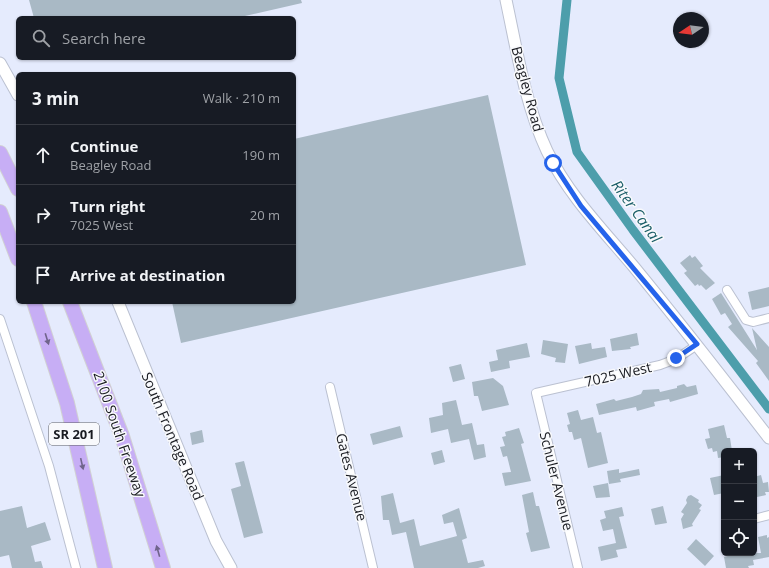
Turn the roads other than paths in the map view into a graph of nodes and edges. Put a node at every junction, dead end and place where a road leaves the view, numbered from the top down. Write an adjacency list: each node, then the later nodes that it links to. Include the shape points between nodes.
1 (506, 0): 14 (street, Beagley Road, via 531,109 541,138 557,169 581,206)
2 (0, 63): 3 (street)
3 (16, 91)
4 (0, 154): 5 (highway)
5 (16, 185)
6 (0, 212): 7 (highway)
7 (16, 254)
8 (727, 290): 12 (street, via 746,320 753,322)
9 (35, 304): 21 (highway, SR 201, one-way to 21, via 67,403)
10 (71, 304): 22 (highway, 2100 South Freeway / SR 201, one-way to 10, via 120,429)
11 (119, 304): 23 (street, South Frontage Road, via 216,541)
12 (769, 318)
13 (0, 319): 20 (street, via 49,466)
14 (697, 344): 16 (street, 7025 West, via 660,365); 17 (street, Beagley Road)
15 (330, 387): 24 (street, Gates Avenue)
16 (536, 394): 25 (street, Schuler Avenue)
17 (769, 438)
18 (769, 515): 19 (street)
19 (757, 518)
20 (76, 568)
21 (105, 568)
22 (163, 568)
23 (231, 568)
24 (373, 568)
25 (578, 568)

